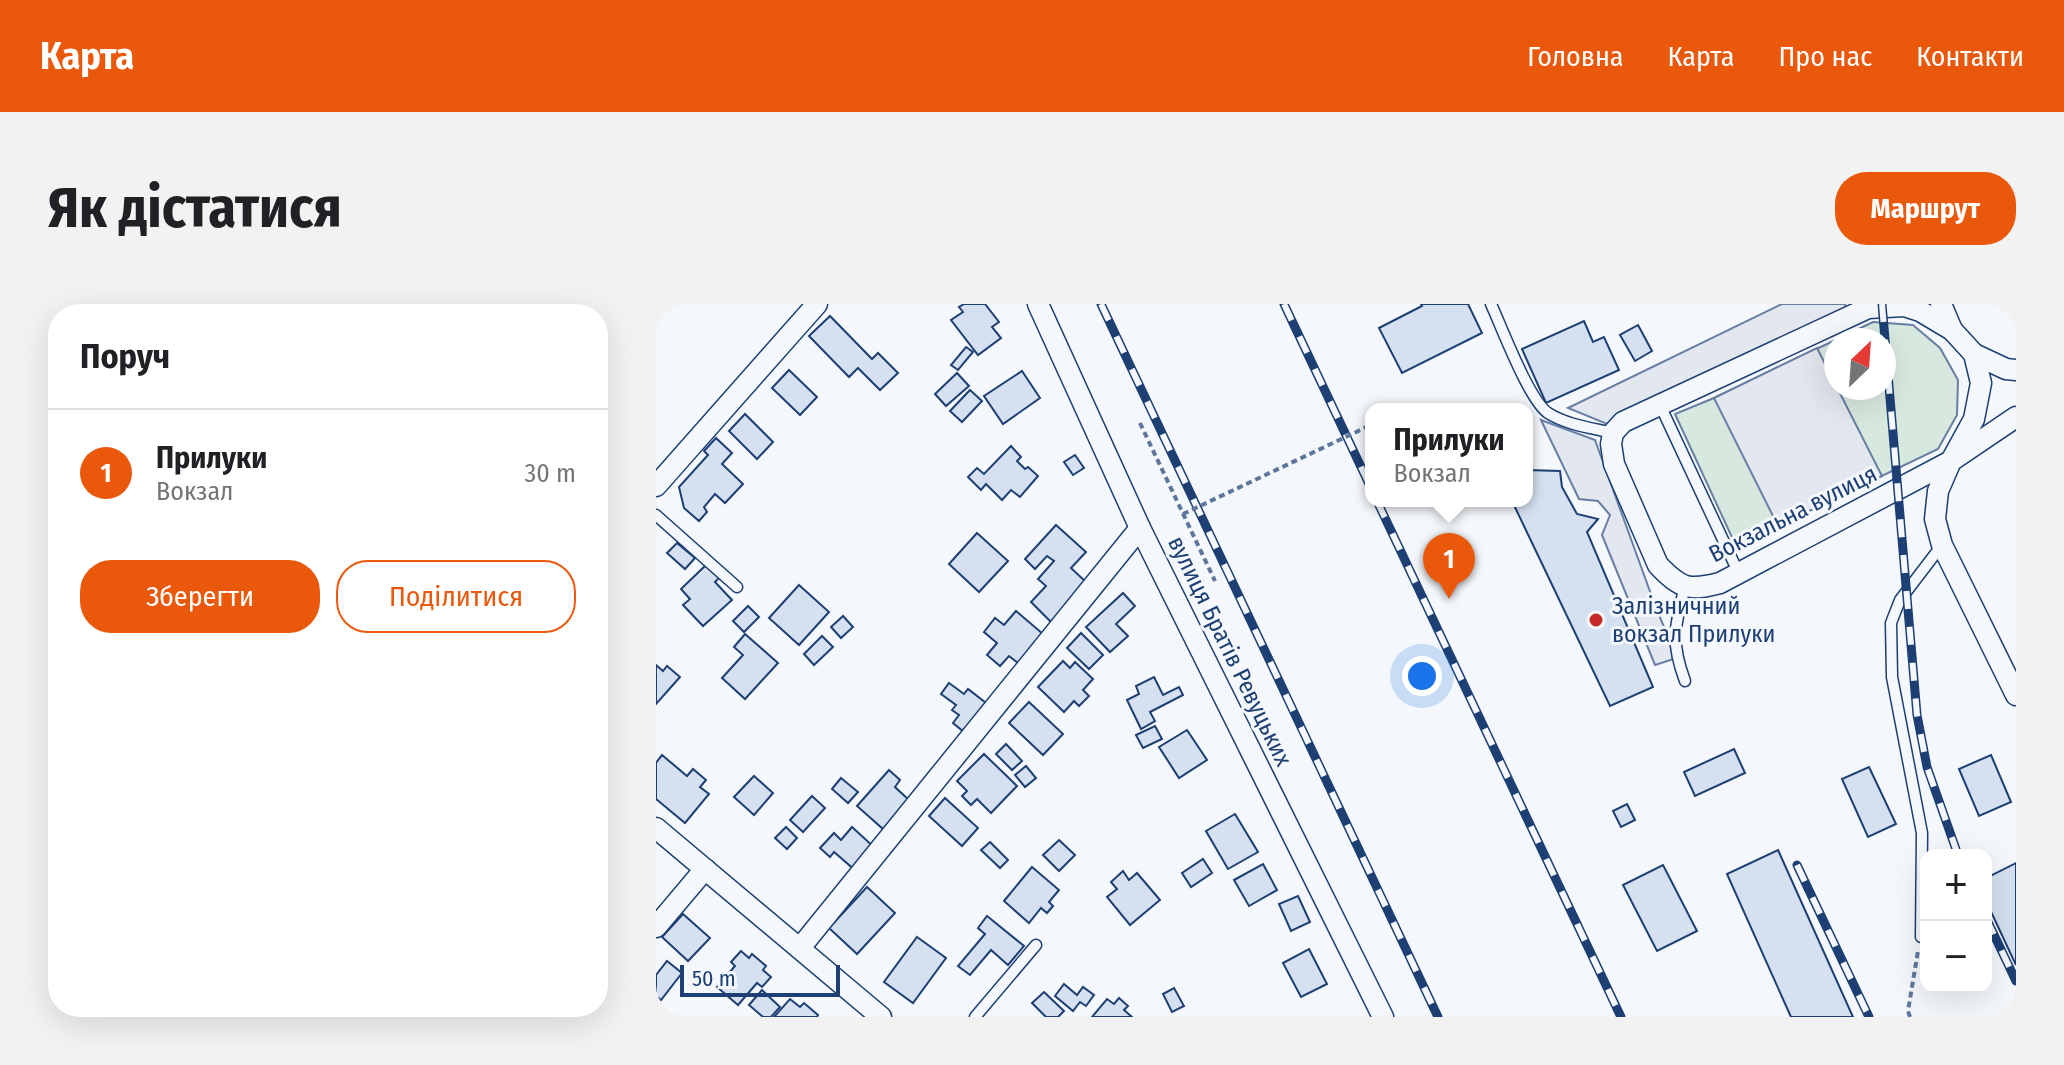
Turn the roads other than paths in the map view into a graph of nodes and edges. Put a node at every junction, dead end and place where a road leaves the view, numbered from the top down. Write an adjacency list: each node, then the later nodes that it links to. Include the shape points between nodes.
1 (817, 304): 13 (street)
2 (1038, 304): 15 (street, вулиця Братів Ревуцьких)
3 (1491, 304): 11 (lane, via 1540,406 1576,425)
4 (1941, 304): 6 (street)
5 (1870, 306): 6 (street, via 1904,306); 9 (street)
6 (1952, 330): 7 (street)
7 (1974, 354): 8 (street); 12 (street, via 1981,383 1974,419)
8 (2016, 370)
9 (1660, 405): 11 (street, via 1623,422); 17 (lane)
10 (2016, 417): 12 (street, Вокзальна вулиця)
11 (1613, 433): 18 (street, via 1614,464 1658,565)
12 (1951, 461): 16 (street, via 1938,491 1935,519); 17 (street, Вокзальна вулиця)
13 (656, 486)
14 (656, 515): 19 (lane)
15 (1140, 528): 27 (street); 30 (street, вулиця Братів Ревуцьких)
16 (1942, 545): 21 (street); 24 (lane, via 1900,600 1891,623 1892,677 1922,833)
17 (1739, 574): 18 (street, Вокзальна вулиця, via 1700,588)
18 (1685, 586): 20 (lane, via 1675,627)
19 (737, 587)
20 (1685, 681)
21 (2016, 695)
22 (656, 828): 23 (street)
23 (705, 869): 25 (street); 27 (street)
24 (1921, 921)
25 (656, 927)
26 (1036, 945): 29 (lane)
27 (800, 948): 28 (street)
28 (881, 1017)
29 (975, 1017)
30 (1383, 1017)

